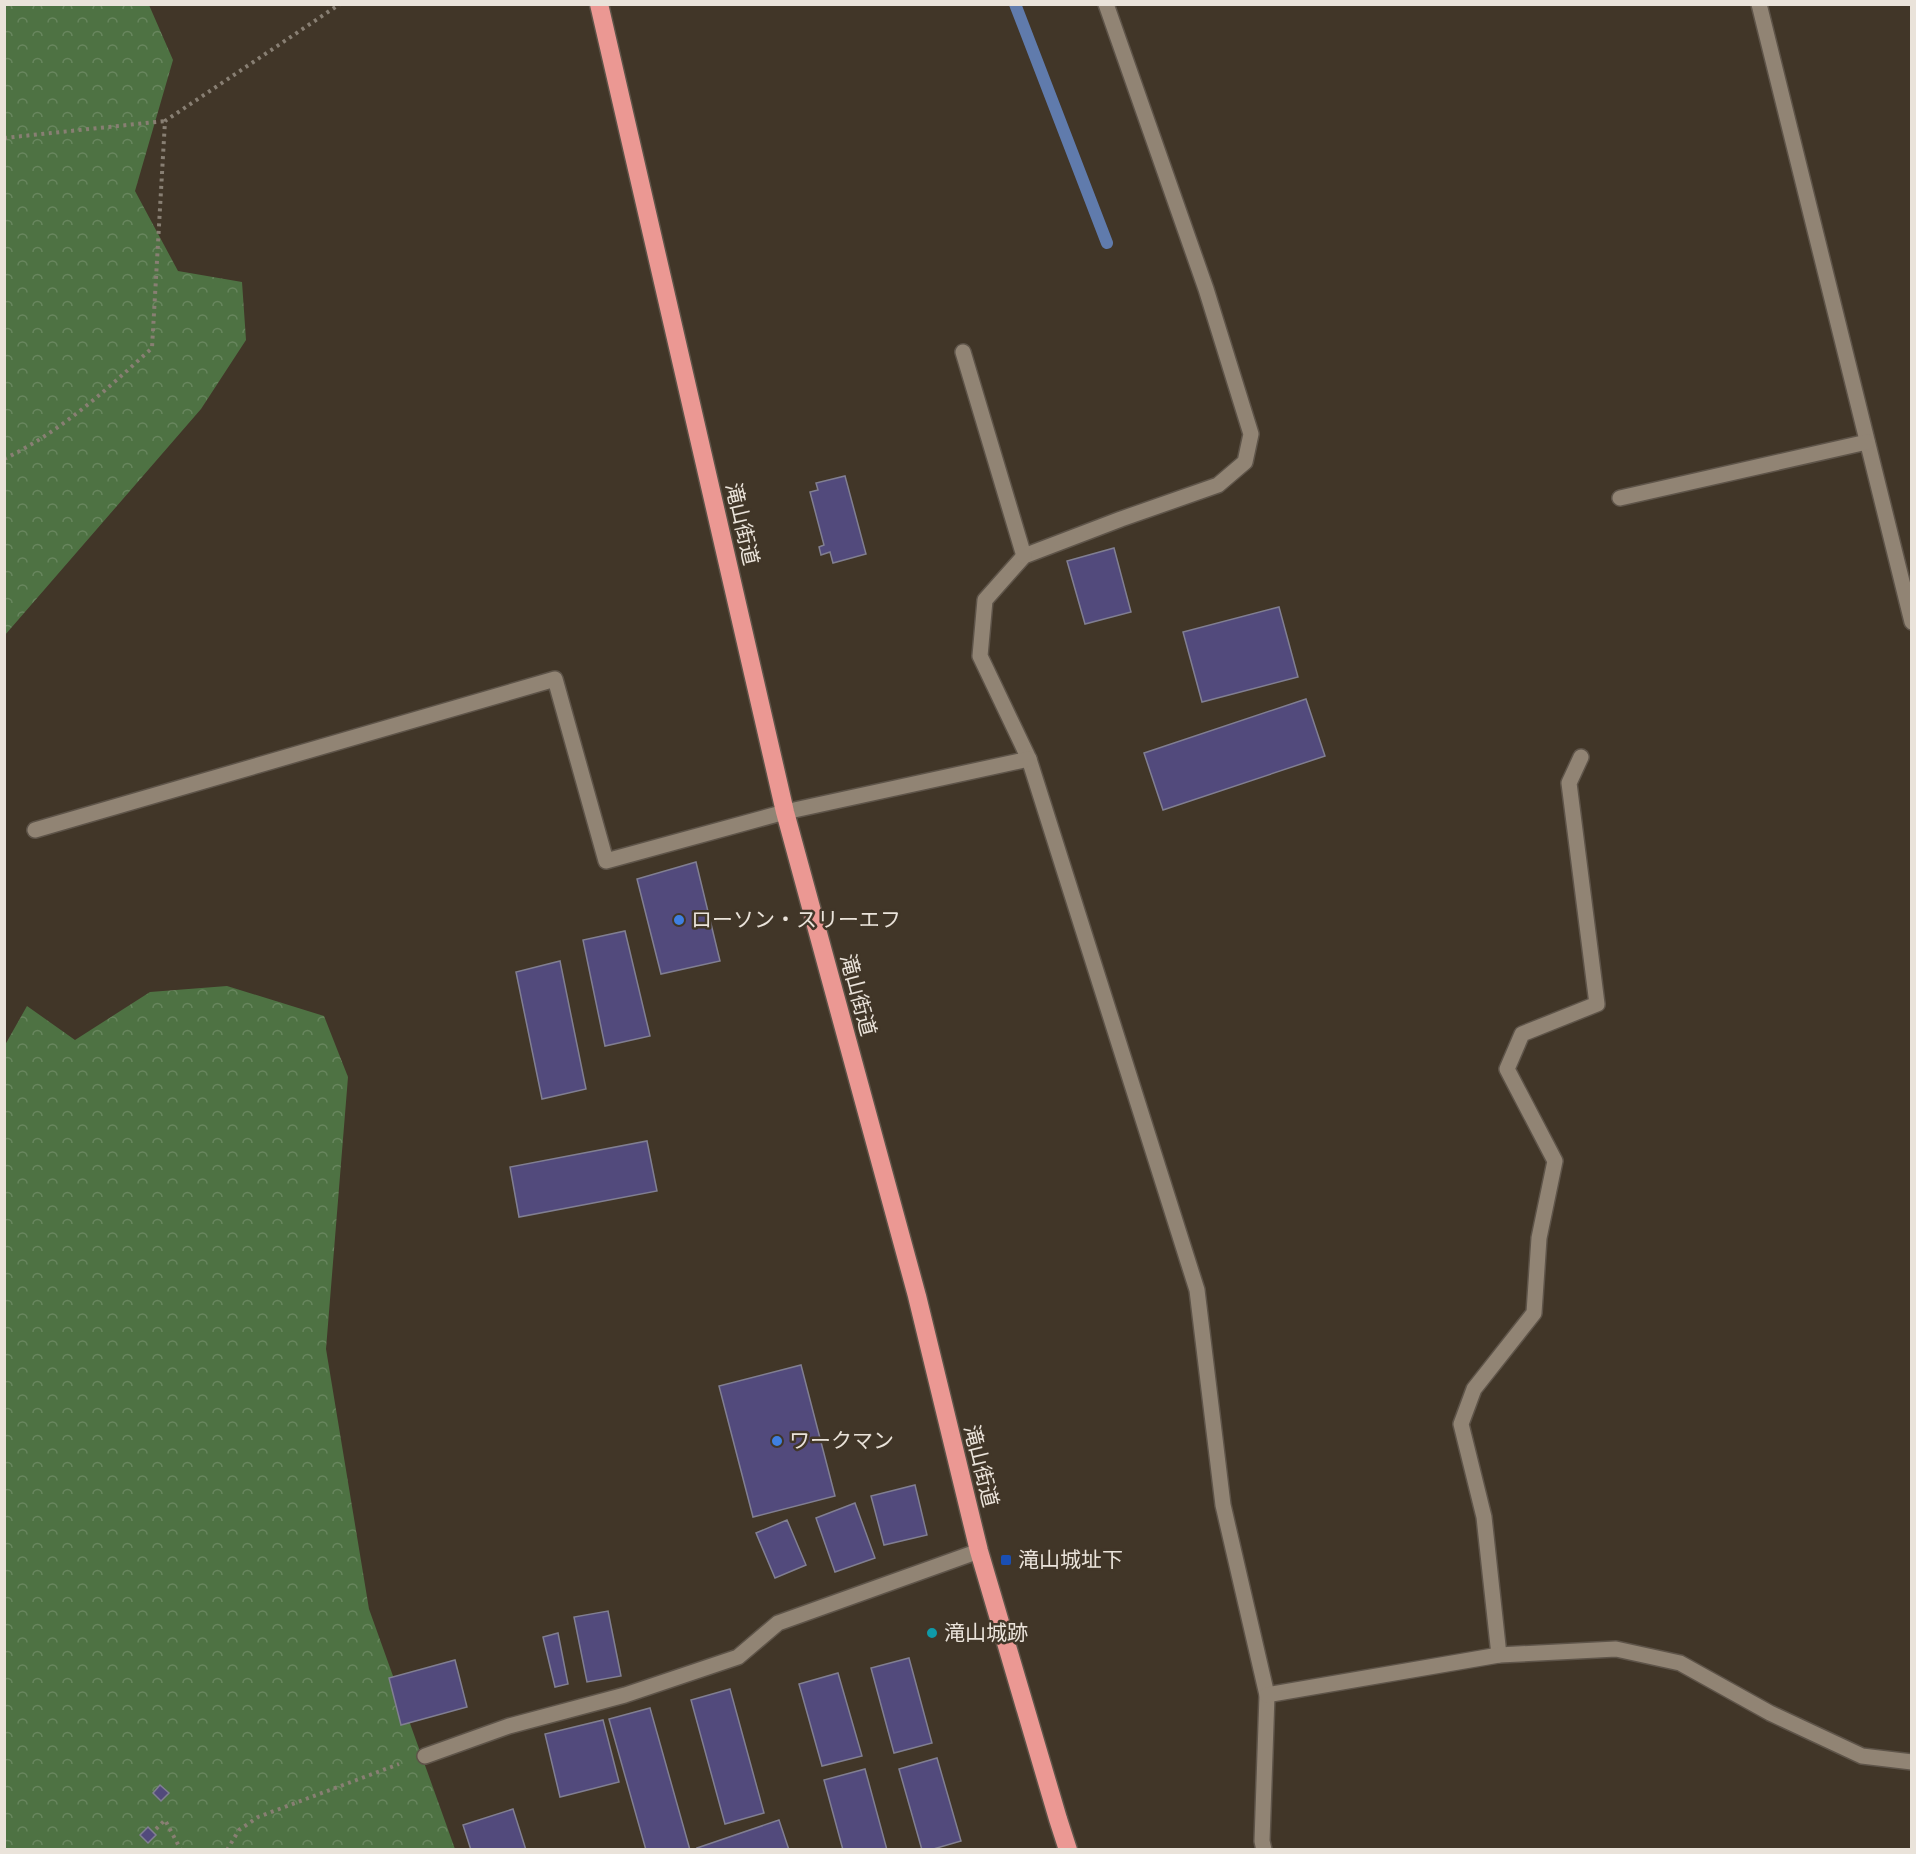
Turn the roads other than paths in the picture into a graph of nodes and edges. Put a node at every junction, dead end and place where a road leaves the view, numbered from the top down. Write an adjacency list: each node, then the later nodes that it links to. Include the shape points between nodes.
1 (599, 4): 11 (highway, 滝山街道)
2 (1106, 4): 7 (street, via 1206,289 1251,434 1245,462 1218,485)
3 (1759, 4): 5 (street)
4 (963, 352): 7 (street)
5 (1867, 442): 6 (street); 8 (street)
6 (1620, 498)
7 (1024, 556): 10 (street, via 985,600 980,656)
8 (1911, 622)
9 (1581, 757): 14 (street, via 1569,783 1597,1004 1522,1034 1508,1069 1555,1161 1539,1238 1534,1313 1474,1389 1461,1424 1484,1517)
10 (1029, 759): 11 (street); 15 (street, via 1197,1290 1222,1505)
11 (785, 812): 12 (street, via 606,861 555,679); 13 (highway, 滝山街道, via 917,1296)
12 (34, 830)
13 (979, 1551): 16 (street, via 778,1623 738,1657 625,1695 509,1726); 18 (highway, 滝山街道)
14 (1499, 1655): 15 (street); 17 (street, via 1616,1649 1680,1663 1770,1713 1862,1756)
15 (1268, 1695): 19 (street)
16 (425, 1756)
17 (1911, 1762)
18 (1068, 1850)
19 (1264, 1850)

